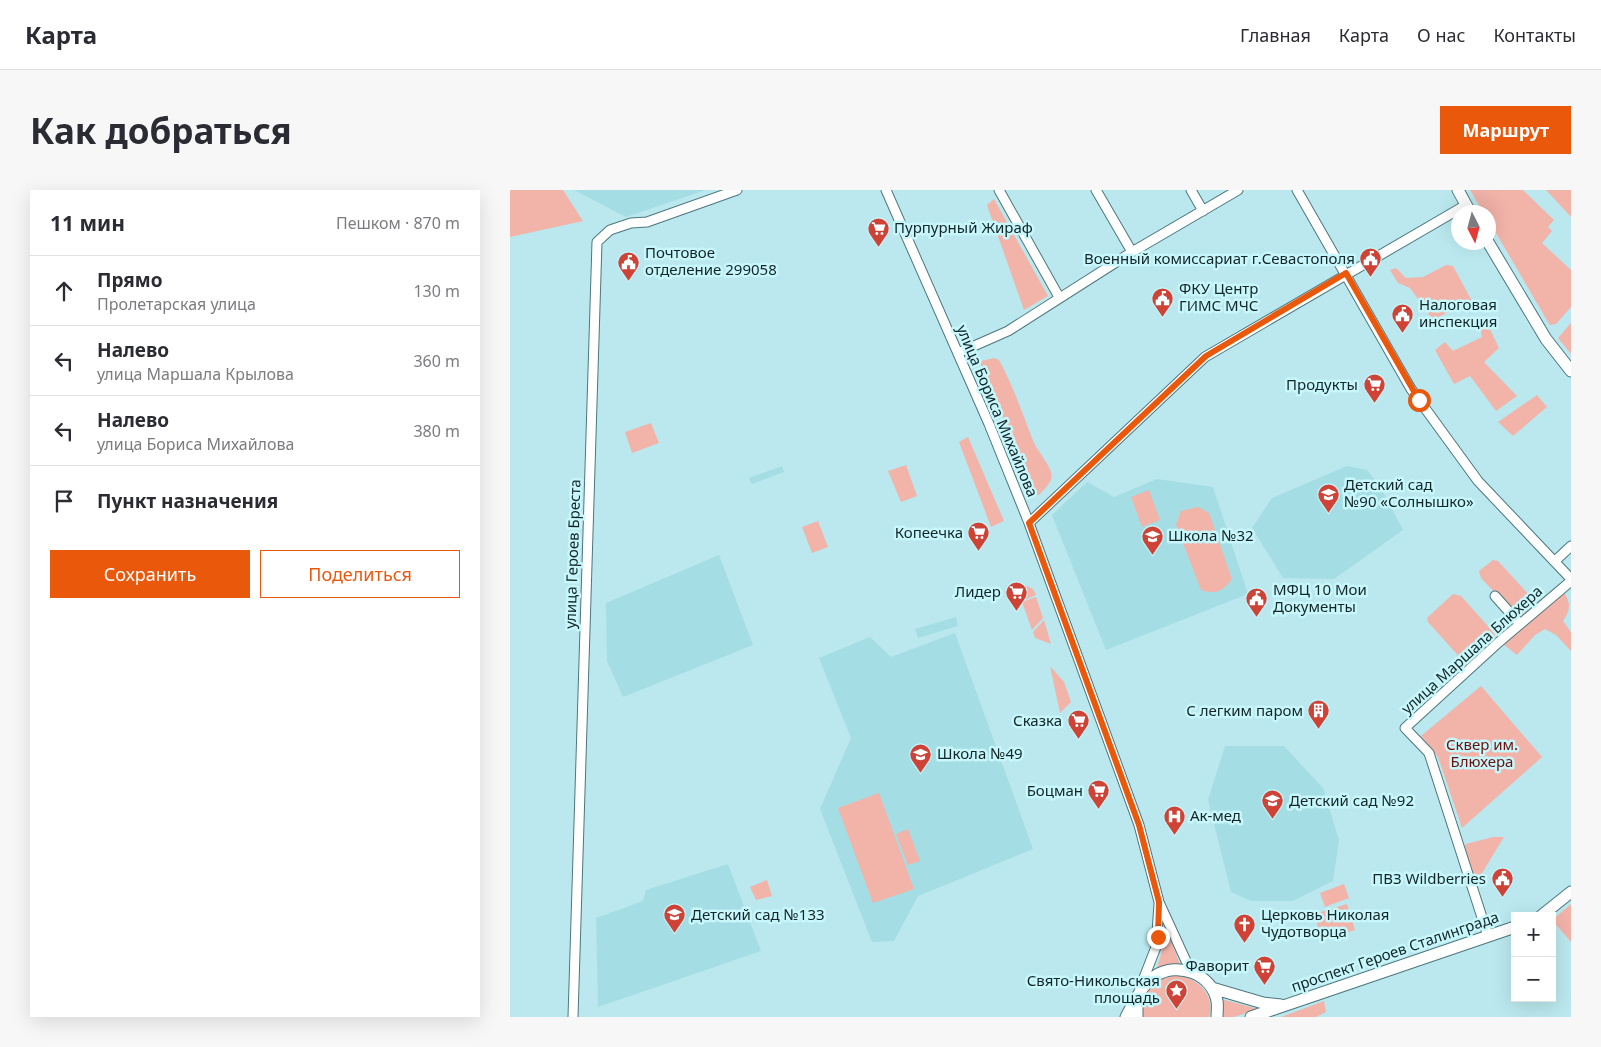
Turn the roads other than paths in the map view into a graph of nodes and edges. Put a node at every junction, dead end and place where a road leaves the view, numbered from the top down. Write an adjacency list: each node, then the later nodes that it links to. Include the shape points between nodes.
1 (737, 190): 33 (street, улица Героев Бреста, via 647,222 610,230 597,242)
2 (886, 190): 16 (street, улица Бориса Михайлова)
3 (999, 190): 15 (street)
4 (1096, 190): 13 (street)
5 (1191, 190): 10 (street)
6 (1238, 190): 10 (street)
7 (1297, 190): 14 (street)
8 (1458, 190): 9 (main road)
9 (1466, 205)
10 (1203, 211): 13 (street)
11 (1451, 217): 14 (street)
12 (1493, 250): 17 (main road, via 1546,339)
13 (1132, 252): 15 (street)
14 (1346, 273): 18 (street, via 1206,356); 20 (street, via 1419,400 1478,481)
15 (1059, 297): 16 (street, via 1008,332)
16 (958, 353): 18 (street, улица Бориса Михайлова)
17 (1571, 371)
18 (1029, 523): 25 (street, улица Бориса Михайлова, via 1139,825)
19 (1571, 546): 20 (street)
20 (1555, 561): 21 (street)
21 (1571, 580): 23 (street, улица Маршала Блюхера)
22 (1495, 596): 23 (street)
23 (1520, 624): 28 (street, улица Маршала Блюхера, via 1405,728 1429,753)
24 (1571, 892): 26 (main road)
25 (1159, 902): 29 (street, улица Бориса Михайлова, via 1186,960); 31 (street, улица Бориса Михайлова, via 1156,947)
26 (1546, 912)
27 (1511, 929): 28 (main road, проспект Героев Сталинграда)
28 (1488, 936): 32 (main road, проспект Героев Сталинграда)
29 (1198, 974): 30 (main road); 31 (main road, via 1177,970 1157,974)
30 (1212, 988): 32 (main road, проспект Героев Сталинграда, via 1263,1003); 36 (main road, via 1217,1001)
31 (1137, 999): 34 (main road); 35 (main road)
32 (1286, 1005): 37 (main road, проспект Героев Сталинграда)
33 (573, 1017)
34 (1126, 1017)
35 (1137, 1017)
36 (1217, 1017)
37 (1251, 1017)

